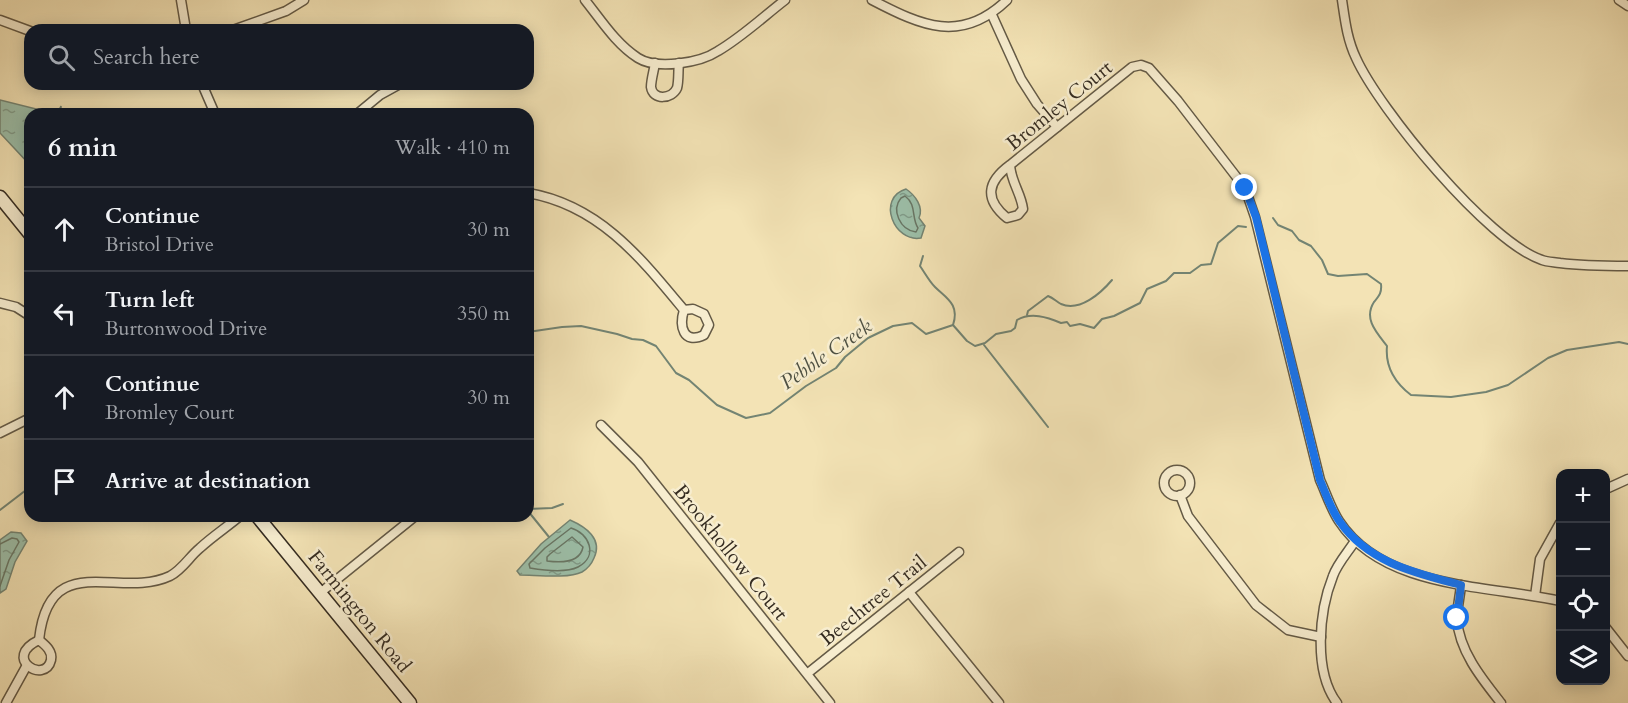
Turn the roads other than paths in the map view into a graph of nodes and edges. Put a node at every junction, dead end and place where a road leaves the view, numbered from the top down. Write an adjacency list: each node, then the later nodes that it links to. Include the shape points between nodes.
1 (181, 0): 12 (street)
2 (304, 0): 13 (street)
3 (585, 0): 15 (street, via 626,49 640,60)
4 (784, 0): 16 (street, via 717,52)
5 (872, 0): 10 (street, via 926,24 962,26)
6 (1007, 0): 10 (street)
7 (1342, 0): 26 (street, via 1347,32 1366,79 1399,125 1479,216 1542,260 1588,267)
8 (1619, 0): 9 (street)
9 (1628, 6)
10 (992, 15): 21 (street, via 1021,78)
11 (0, 20): 14 (street)
12 (185, 24)
13 (250, 24)
14 (24, 28)
15 (655, 63): 16 (street); 16 (street, via 651,89 663,98 677,87)
16 (679, 63)
17 (205, 90): 19 (street)
18 (389, 90): 20 (street)
19 (212, 108)
20 (364, 108)
21 (1057, 126): 22 (street, Bromley Court); 40 (street, Bromley Court, via 1132,67 1146,66 1245,188 1258,225 1320,480 1339,521)
22 (1010, 165): 22 (street, Bromley Court, via 1023,209 1007,218 993,205 991,189 997,176)
23 (534, 194): 28 (street, via 578,210 616,234)
24 (0, 197): 25 (street)
25 (24, 227)
26 (1628, 266)
27 (0, 303): 29 (street)
28 (684, 310)
29 (24, 312)
30 (24, 421): 32 (street)
31 (601, 425): 52 (street, Brookhollow Court, via 638,462)
32 (0, 433)
33 (1628, 479): 34 (street)
34 (1610, 487)
35 (1180, 495): 48 (street, via 1188,516 1256,605 1288,630)
36 (233, 522): 49 (street, via 168,576 135,582 88,581 66,588 46,610)
37 (262, 522): 44 (street, Farmington Road)
38 (408, 522): 44 (street)
39 (1556, 530): 45 (street, via 1540,559)
40 (1355, 541): 42 (street, via 1405,571); 48 (street, via 1333,574)
41 (959, 552): 43 (street, Beechtree Trail)
42 (1461, 585): 45 (street); 58 (street, via 1457,618 1463,646)
43 (909, 592): 52 (street, Beechtree Trail); 56 (street)
44 (320, 593): 54 (street, Farmington Road)
45 (1535, 596): 46 (street)
46 (1556, 600)
47 (1607, 631): 50 (street)
48 (1321, 637): 57 (street, via 1326,679)
49 (39, 640): 51 (street, via 24,653); 51 (street, via 49,650 50,663 39,671)
50 (1628, 656)
51 (27, 665): 53 (street)
52 (808, 673): 55 (street, Brookhollow Court)
53 (6, 703)
54 (410, 703)
55 (830, 703)
56 (999, 703)
57 (1337, 703)
58 (1501, 703)

